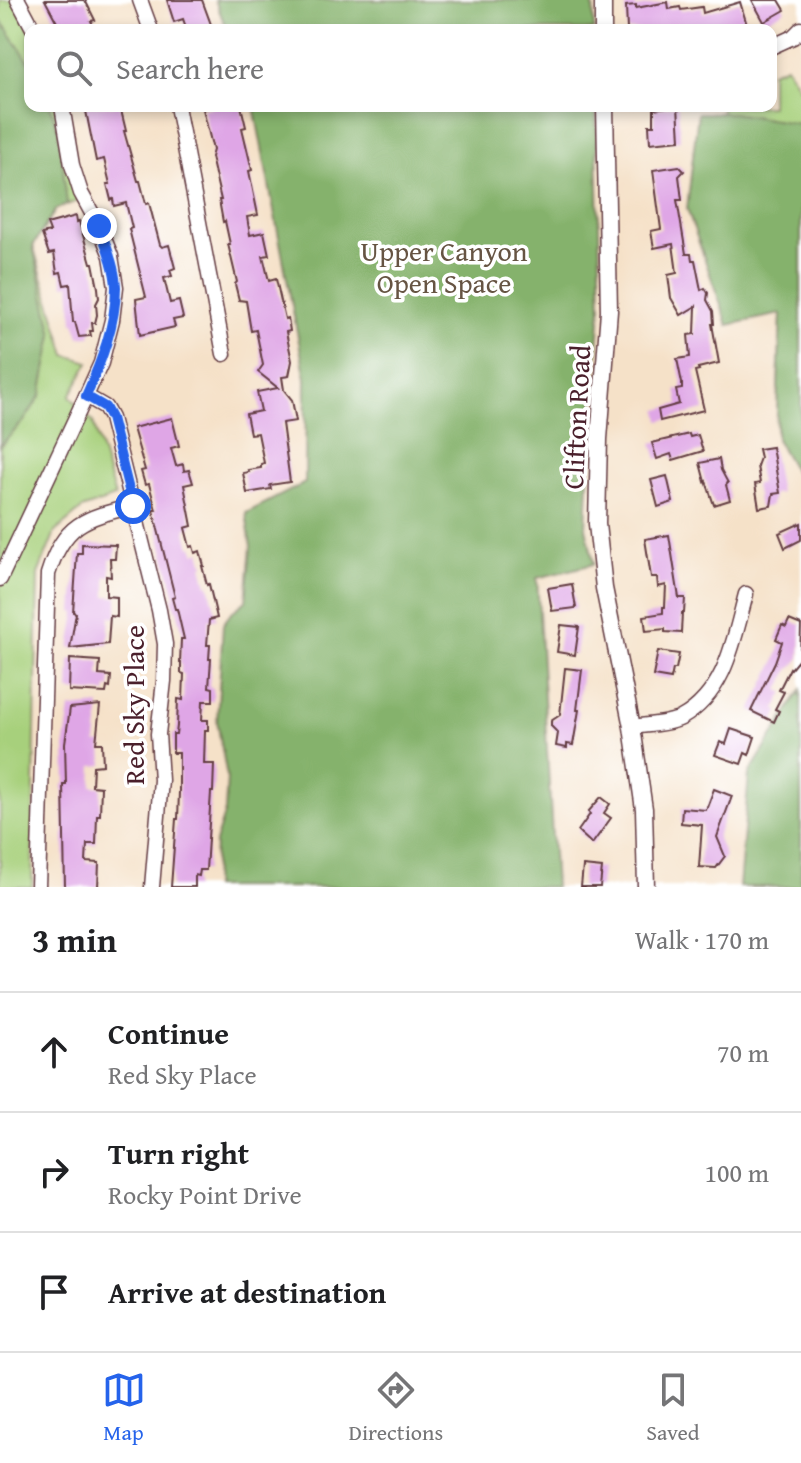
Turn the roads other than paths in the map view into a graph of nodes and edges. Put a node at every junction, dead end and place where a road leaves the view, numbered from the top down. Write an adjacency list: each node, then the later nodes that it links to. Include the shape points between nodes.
1 (18, 0): 4 (street)
2 (140, 0): 5 (street)
3 (603, 0): 6 (street)
4 (31, 24)
5 (149, 24)
6 (603, 24)
7 (801, 29): 8 (street)
8 (777, 44)
9 (63, 112): 13 (street, via 72,165 111,256 116,287 101,363)
10 (178, 112): 12 (street)
11 (605, 112): 17 (street, Clifton Road, via 609,311 597,524)
12 (224, 354)
13 (86, 396): 14 (street, Red Sky Place, via 105,407 111,418); 15 (street)
14 (133, 506): 18 (street, via 84,520 66,535 48,574); 19 (street, Red Sky Place, via 165,644)
15 (0, 579)
16 (746, 594): 17 (street, via 726,665 708,697 679,719)
17 (632, 727): 20 (street, Clifton Road, via 644,809)
18 (38, 887)
19 (152, 887)
20 (646, 887)

